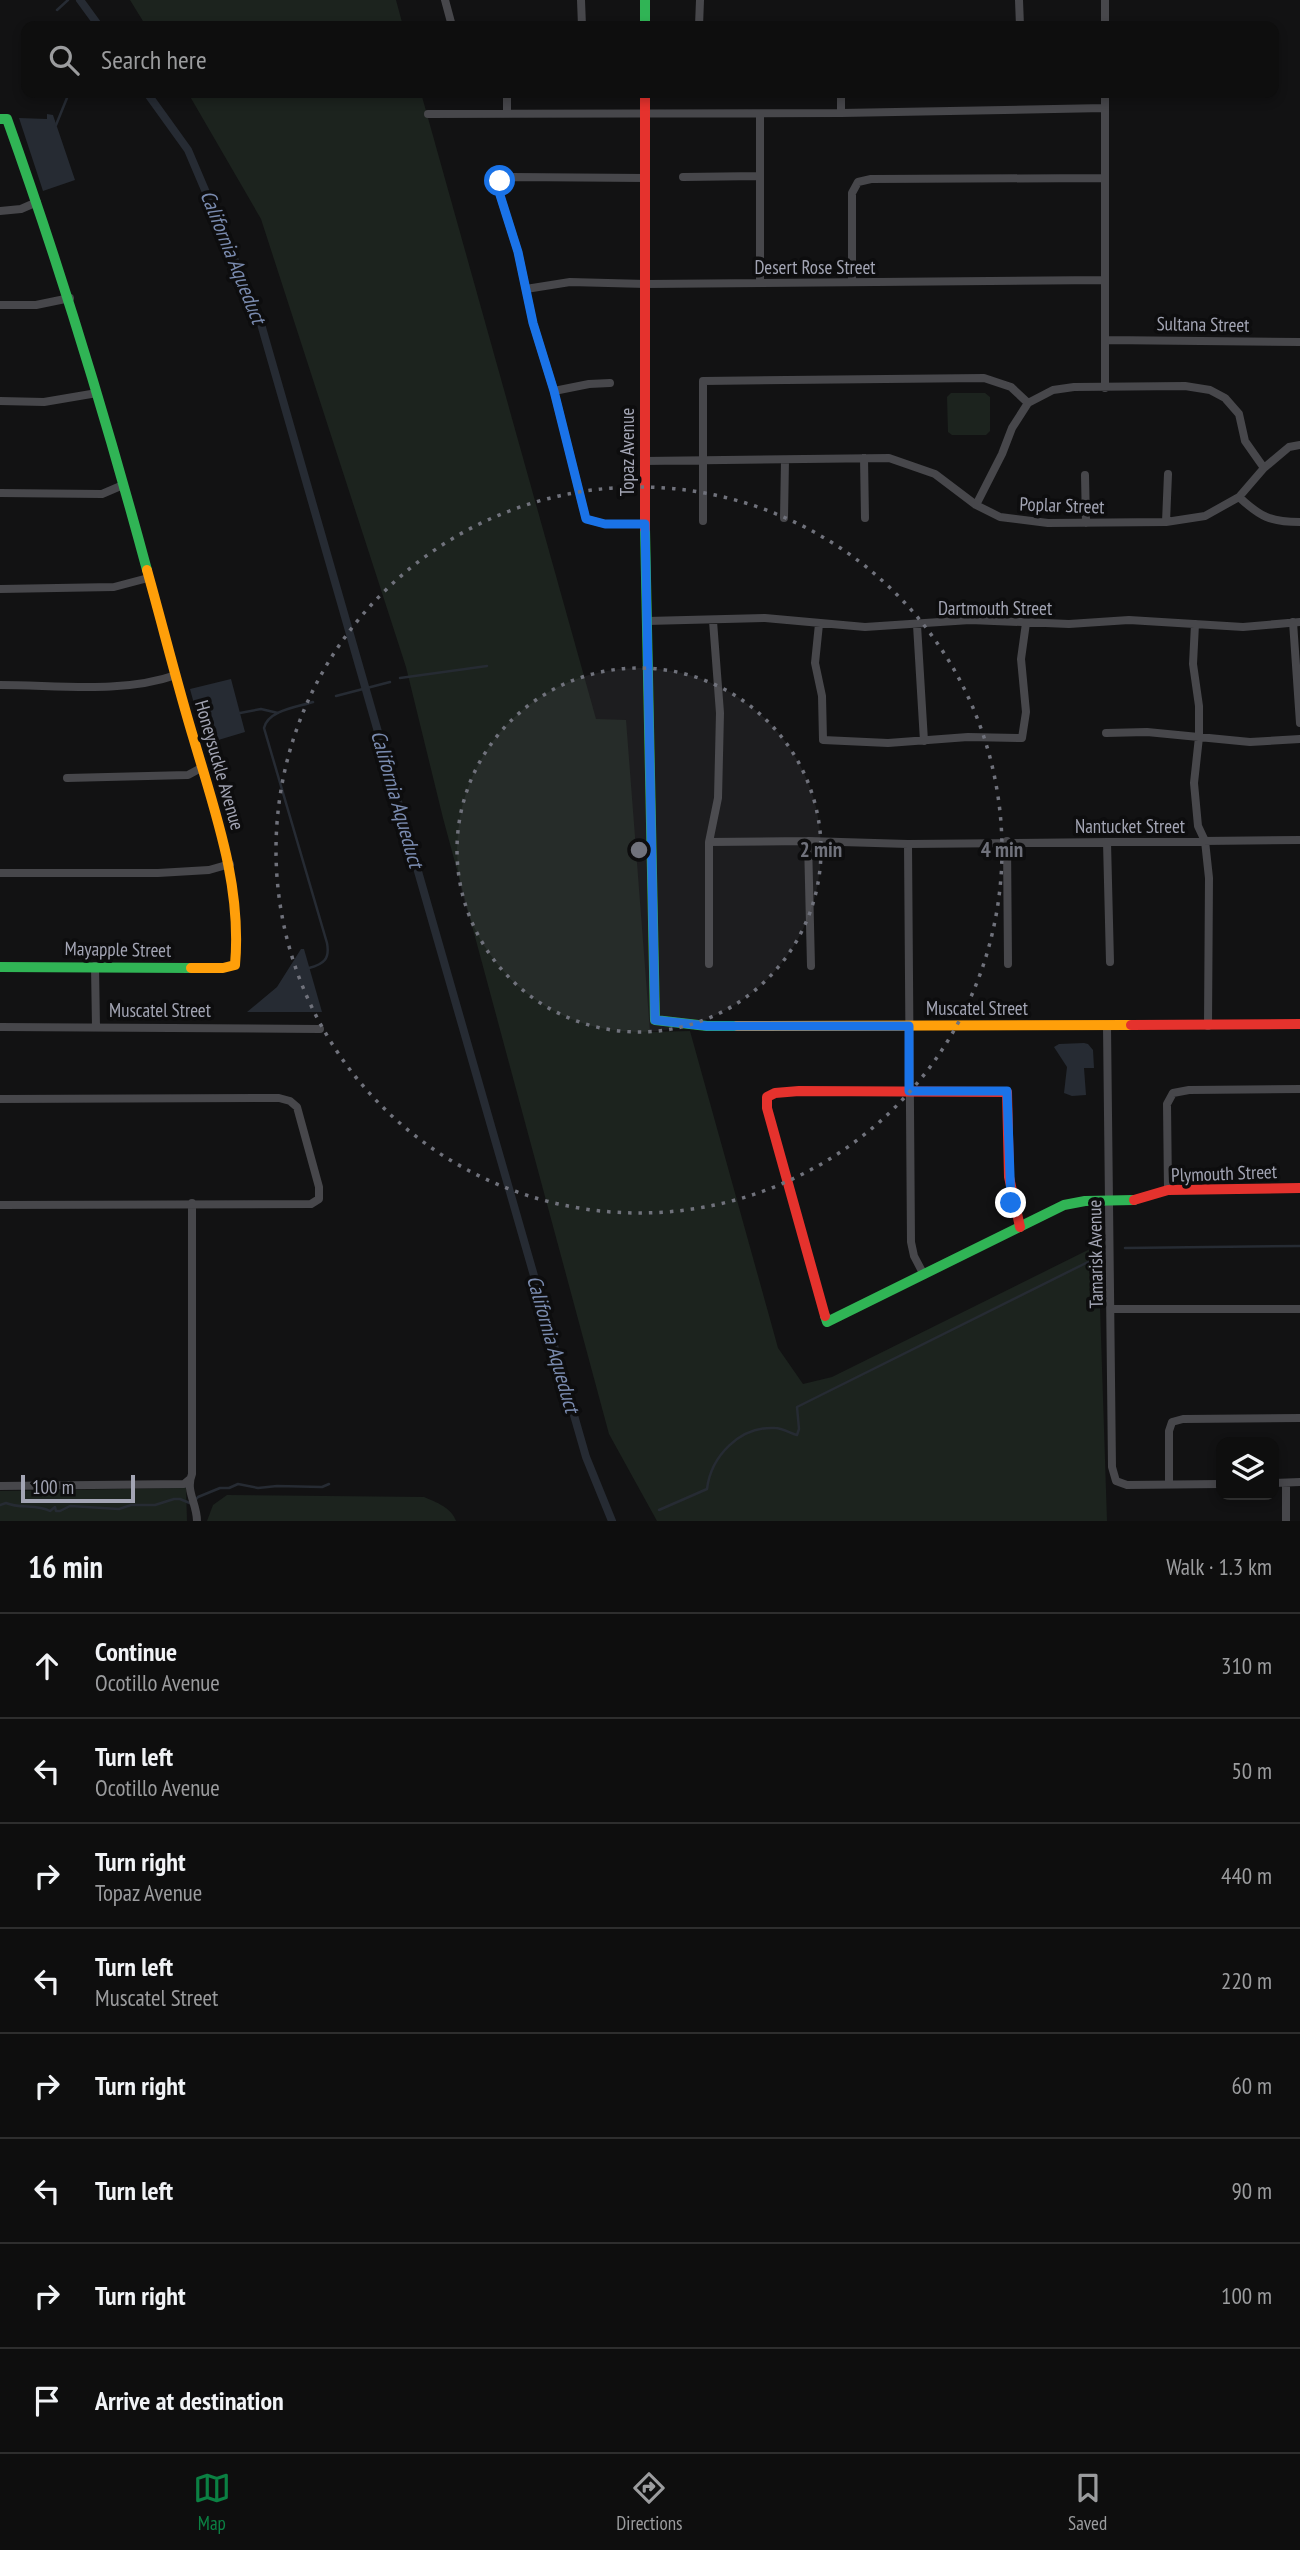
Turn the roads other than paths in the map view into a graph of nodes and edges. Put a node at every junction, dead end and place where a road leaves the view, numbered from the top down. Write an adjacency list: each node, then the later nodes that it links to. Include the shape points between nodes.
1 (445, 0): 7 (street)
2 (582, 0): 8 (street)
3 (645, 0): 9 (street)
4 (700, 0): 10 (street)
5 (1018, 0): 11 (street)
6 (1105, 0): 12 (street)
7 (451, 21)
8 (582, 21)
9 (645, 21)
10 (699, 21)
11 (1020, 21)
12 (1105, 21)
13 (507, 98): 20 (street)
14 (645, 98): 21 (street, Topaz Avenue)
15 (841, 98): 18 (street)
16 (1105, 98): 17 (street)
17 (1105, 108): 18 (street); 27 (street)
18 (842, 113): 22 (street)
19 (428, 114): 20 (street)
20 (507, 114): 21 (street)
21 (645, 114): 22 (street); 26 (street, Topaz Avenue)
22 (760, 114): 24 (street)
23 (3, 119): 28 (street, Honeysuckle Avenue)
24 (760, 176): 25 (street); 32 (street)
25 (683, 177)
26 (645, 178): 33 (street, Topaz Avenue); 34 (street, via 512,177 500,181)
27 (1105, 178): 30 (street); 31 (street, via 858,182 852,193)
28 (37, 202): 29 (street); 35 (street, Honeysuckle Avenue)
29 (0, 211)
30 (1105, 280): 31 (street, Desert Rose Street); 37 (street)
31 (852, 282): 32 (street, Desert Rose Street)
32 (760, 283): 33 (street, Desert Rose Street)
33 (646, 284): 34 (street, Desert Rose Street, via 570,282); 49 (street, Topaz Avenue)
34 (526, 289): 41 (street)
35 (69, 298): 36 (street, via 36,305); 42 (street, Honeysuckle Avenue)
36 (0, 305)
37 (1105, 340): 38 (street, Sultana Street); 40 (street)
38 (1300, 342)
39 (610, 383): 41 (street)
40 (1105, 388): 44 (street, via 1053,390); 50 (street, via 1185,386 1210,390 1239,414 1245,441)
41 (554, 391): 63 (street, via 586,519)
42 (97, 393): 43 (street, via 64,400); 53 (street, Honeysuckle Avenue)
43 (0, 401)
44 (1028, 402): 47 (street, via 1011,387 984,378 703,381); 56 (street)
45 (1300, 445): 50 (street, Poplar Street, via 1289,447)
46 (864, 458): 48 (street, Poplar Street); 56 (street, Poplar Street, via 889,458 935,474); 58 (street)
47 (702, 459): 48 (street, Poplar Street); 49 (street, Poplar Street); 59 (street)
48 (785, 460): 57 (street)
49 (644, 461): 63 (street, Topaz Avenue)
50 (1264, 468): 55 (street, Poplar Street)
51 (1168, 474): 60 (street)
52 (1085, 475): 62 (street)
53 (123, 485): 54 (street, via 103,494); 64 (street, Honeysuckle Avenue)
54 (0, 493)
55 (1239, 497): 60 (street, Poplar Street, via 1205,516); 61 (street, via 1269,520)
56 (975, 505): 62 (street, Poplar Street, via 1000,517)
57 (784, 518)
58 (865, 518)
59 (703, 521)
60 (1166, 522): 62 (street, Poplar Street)
61 (1300, 522)
62 (1086, 523)
63 (645, 524): 66 (street, Topaz Avenue)
64 (148, 578): 65 (street, via 114,587); 73 (street, Honeysuckle Avenue)
65 (0, 589)
66 (647, 621): 67 (street, Dartmouth Street); 98 (street, Topaz Avenue)
67 (713, 621): 70 (street, Dartmouth Street, via 765,618); 86 (street, via 718,798)
68 (1297, 622): 71 (street, Dartmouth Street, via 1243,627); 75 (street)
69 (1026, 623): 71 (street, Dartmouth Street, via 1129,620); 72 (street, Dartmouth Street, via 970,620); 79 (street, via 1021,659 1026,712 1022,738)
70 (819, 624): 72 (street, Dartmouth Street); 79 (street, via 815,663 822,696 823,740)
71 (1195, 624): 77 (street)
72 (917, 625): 79 (street)
73 (176, 675): 74 (street, via 154,683); 80 (street, Honeysuckle Avenue)
74 (0, 685)
75 (1300, 723)
76 (1106, 733): 77 (street)
77 (1199, 737): 78 (street); 85 (street, via 1194,783 1198,827)
78 (1300, 740)
79 (924, 741)
80 (201, 768): 81 (street, via 188,775); 89 (street, Honeysuckle Avenue)
81 (67, 778)
82 (1300, 840): 85 (street, Nantucket Street)
83 (808, 841): 86 (street, Nantucket Street); 88 (street, Nantucket Street); 96 (street)
84 (1007, 841): 87 (street, Nantucket Street); 88 (street, Nantucket Street); 93 (street)
85 (1205, 841): 87 (street, Nantucket Street); 102 (street)
86 (709, 842): 92 (street)
87 (1107, 842): 91 (street)
88 (908, 844): 100 (street)
89 (230, 864): 90 (street, via 158,873); 94 (street, Honeysuckle Avenue, via 238,948)
90 (0, 873)
91 (1110, 962)
92 (709, 964)
93 (1009, 964)
94 (235, 965): 95 (street, Mayapple Street)
95 (95, 966): 97 (street, Mayapple Street); 104 (street)
96 (811, 966)
97 (0, 967)
98 (655, 1020): 100 (street, Muscatel Street, via 707,1026)
99 (1300, 1024): 102 (street, Muscatel Street)
100 (909, 1026): 101 (street, Muscatel Street); 107 (street)
101 (1107, 1026): 102 (street, Muscatel Street); 111 (street, Tamarisk Avenue)
102 (1208, 1026)
103 (0, 1027): 104 (street, Muscatel Street)
104 (96, 1027): 105 (street, Muscatel Street)
105 (320, 1029)
106 (1300, 1089): 110 (street, via 1173,1093 1167,1104)
107 (909, 1091): 114 (street, via 1007,1091 1009,1187); 115 (street, via 911,1242); 115 (street, Plymouth Street, via 775,1093 767,1097 767,1108 827,1322)
108 (0, 1099): 112 (street, via 279,1098 297,1107 319,1199 311,1204)
109 (1300, 1188): 110 (street, Plymouth Street)
110 (1168, 1189): 111 (street, Plymouth Street, via 1137,1200)
111 (1109, 1201): 114 (street, Plymouth Street, via 1063,1205); 116 (street, Tamarisk Avenue)
112 (192, 1203): 113 (street); 119 (street)
113 (0, 1205)
114 (1020, 1227): 115 (street, Plymouth Street)
115 (924, 1275)
116 (1111, 1309): 117 (street); 123 (street, Tamarisk Avenue, via 1112,1467 1116,1481)
117 (1300, 1309)
118 (1300, 1418): 123 (street, via 1172,1422)
119 (190, 1479): 125 (street, via 184,1484); 126 (street)
120 (1300, 1482): 122 (street)
121 (1279, 1483): 122 (street)
122 (1286, 1483): 127 (street)
123 (1169, 1484): 124 (street)
124 (1216, 1484)
125 (0, 1486)
126 (197, 1521)
127 (1286, 1521)

